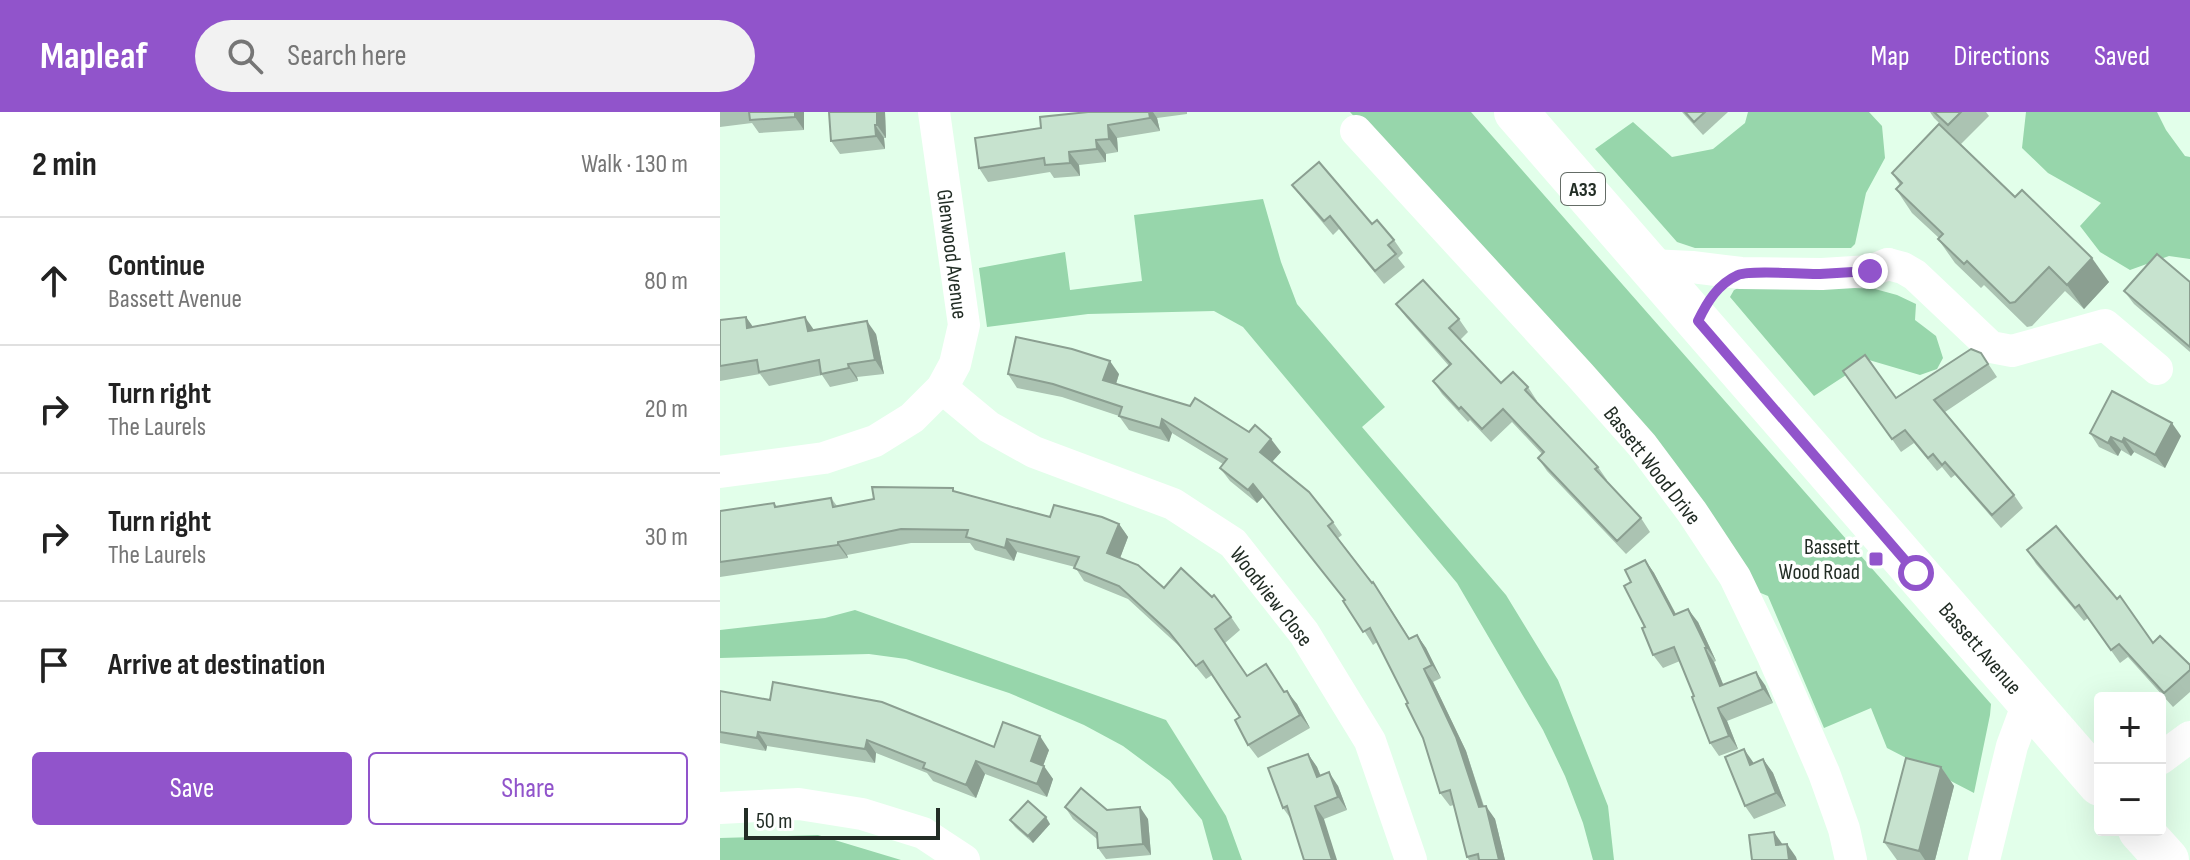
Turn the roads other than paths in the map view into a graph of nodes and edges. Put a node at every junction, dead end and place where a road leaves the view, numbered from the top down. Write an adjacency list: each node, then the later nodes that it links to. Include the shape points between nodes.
1 (934, 112): 8 (street, Glenwood Avenue, via 964,325 955,364)
2 (1516, 112): 4 (main road, Bassett Avenue / A33)
3 (1356, 131): 18 (street, Bassett Wood Drive, via 1642,445 1709,538 1735,577 1773,656 1824,773)
4 (1650, 265): 5 (street); 6 (main road, Bassett Avenue / A33)
5 (1741, 273): 6 (street, via 1715,292); 7 (street, via 1870,271 1889,252 1991,347 2012,351 2111,314)
6 (1698, 321): 10 (main road, Bassett Avenue / A33)
7 (2157, 369)
8 (942, 388): 9 (street, Glenwood Avenue, via 912,418 875,441 824,458); 17 (street, Woodview Close, via 989,427 1034,452 1173,504 1233,543 1304,633 1370,741)
9 (720, 472)
10 (2028, 703): 13 (main road, Bassett Avenue / A33); 19 (street)
11 (2190, 737): 12 (street)
12 (2166, 755)
13 (2094, 777)
14 (720, 808): 16 (street, via 799,804 862,814 923,833)
15 (2145, 836): 20 (main road)
16 (964, 860)
17 (1411, 860)
18 (1851, 860)
19 (1984, 860)
20 (2167, 860)

